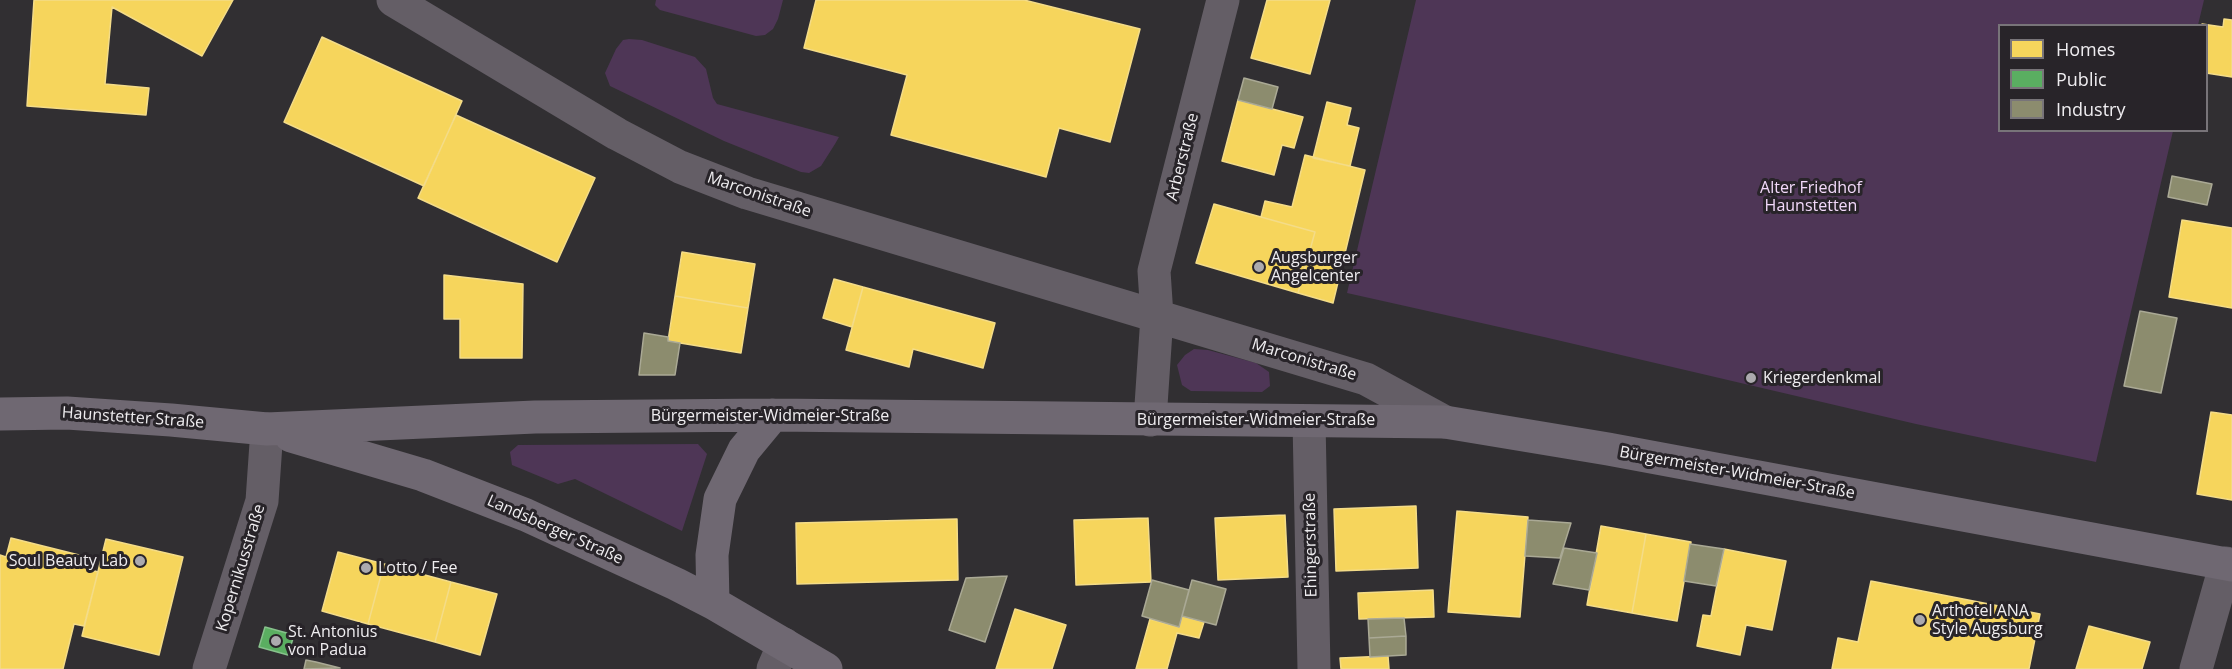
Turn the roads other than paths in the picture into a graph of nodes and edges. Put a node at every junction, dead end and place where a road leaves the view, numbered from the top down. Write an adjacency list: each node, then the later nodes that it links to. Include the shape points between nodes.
1 (393, 0): 3 (street, Marconistraße, via 617,134 680,167 747,193)
2 (1223, 0): 3 (street, Arberstraße, via 1154,272)
3 (1157, 316): 6 (street); 8 (street, Marconistraße, via 1366,379)
4 (0, 414): 9 (street, Haunstetter Straße, via 67,413)
5 (773, 415): 6 (street, Bürgermeister-Widmeier-Straße); 9 (street, Bürgermeister-Widmeier-Straße, via 535,417); 11 (street, via 744,450 720,499 712,555)
6 (1150, 420): 7 (street, Bürgermeister-Widmeier-Straße)
7 (1309, 421): 8 (street, Bürgermeister-Widmeier-Straße); 15 (street, Ehingerstraße)
8 (1445, 422): 10 (street, Bürgermeister-Widmeier-Straße)
9 (267, 429): 11 (street, Landsberger Straße, via 423,475 526,515); 13 (street, Kopernikusstraße, via 262,501)
10 (2229, 564): 16 (street)
11 (713, 603): 12 (street, Landsberger Straße)
12 (779, 657): 14 (street, Landsberger Straße)
13 (209, 669)
14 (826, 669)
15 (1314, 669)
16 (2196, 669)

